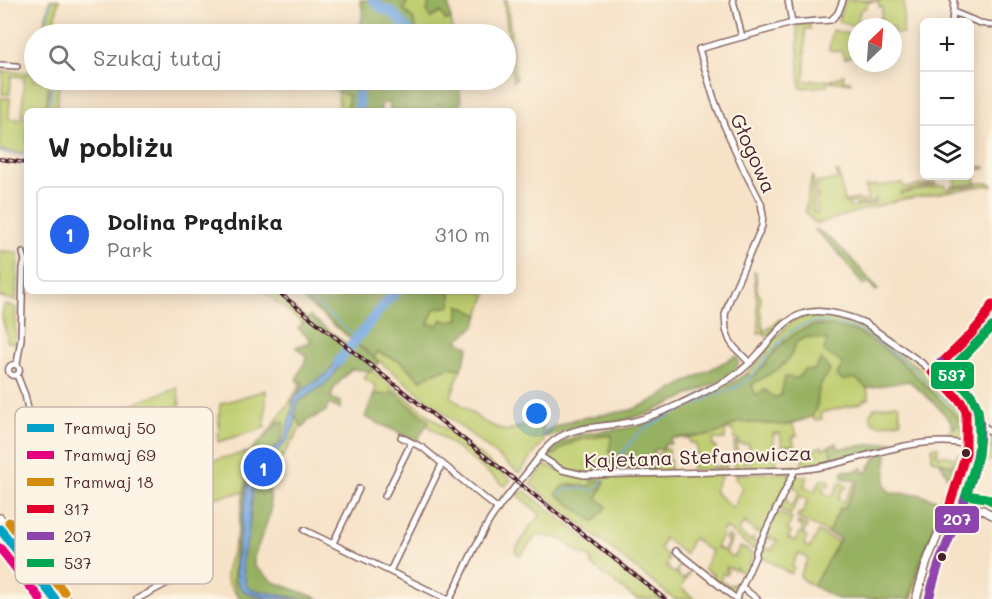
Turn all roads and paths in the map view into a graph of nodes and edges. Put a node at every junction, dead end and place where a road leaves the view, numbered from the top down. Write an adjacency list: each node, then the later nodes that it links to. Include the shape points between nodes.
1 (733, 0): 9 (street)
2 (788, 0): 7 (street)
3 (843, 0): 7 (street, via 831,20)
4 (954, 0): 5 (street)
5 (953, 12): 6 (street); 8 (street)
6 (952, 18)
7 (792, 22): 9 (street)
8 (992, 25)
9 (742, 37): 14 (street, Głogowa, via 699,49 724,125 763,215 725,315 730,341)
10 (0, 65): 11 (street)
11 (17, 66)
12 (24, 266): 15 (street)
13 (992, 304): 18 (street, via 977,326)
14 (750, 363): 18 (street, via 791,319 816,311 865,323); 26 (street, via 728,380 655,414 566,435)
15 (17, 364): 17 (street); 19 (street)
16 (1, 370): 17 (street)
17 (9, 370): 19 (street)
18 (932, 372): 21 (street, via 962,403)
19 (17, 375): 20 (street)
20 (29, 407)
21 (966, 414): 22 (street); 25 (street)
22 (992, 433)
23 (400, 437): 24 (street)
24 (411, 443): 27 (street); 30 (street)
25 (967, 444): 28 (street, Kajetana Stefanowicza, via 913,445); 31 (street)
26 (540, 456): 28 (street, Kajetana Stefanowicza, via 555,467 580,475); 32 (street)
27 (442, 464): 32 (street); 39 (street)
28 (795, 470): 42 (street)
29 (359, 489): 37 (street)
30 (385, 496)
31 (950, 504): 33 (street); 47 (street)
32 (498, 509): 45 (street)
33 (992, 515)
34 (0, 518): 36 (street)
35 (304, 530): 37 (street)
36 (15, 534)
37 (333, 543): 39 (street)
38 (676, 550): 42 (street, via 735,598)
39 (390, 571): 45 (street)
40 (54, 584): 43 (street)
41 (165, 584): 44 (street)
42 (742, 587): 46 (street)
43 (66, 599)
44 (137, 599)
45 (448, 599)
46 (757, 599)
47 (916, 599)

